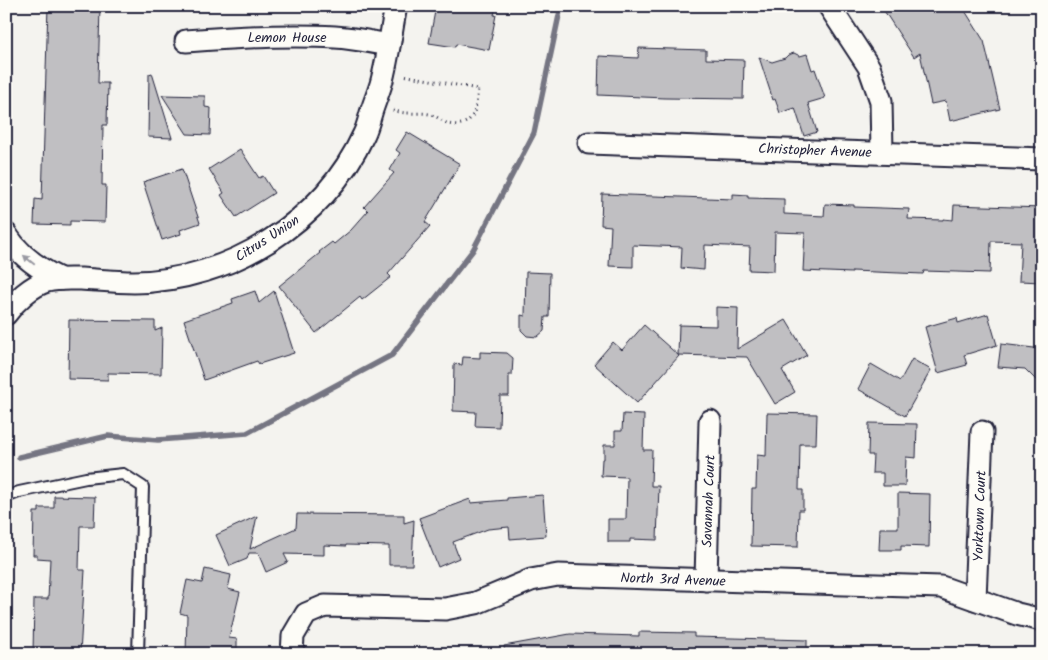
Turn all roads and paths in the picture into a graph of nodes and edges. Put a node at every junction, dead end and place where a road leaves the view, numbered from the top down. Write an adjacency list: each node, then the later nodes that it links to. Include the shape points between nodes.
1 (396, 6): 4 (street, Citrus Union)
2 (829, 6): 8 (street, via 869,67 881,101)
3 (186, 41): 4 (street, Lemon House, via 299,35)
4 (388, 44): 11 (street, Citrus Union, via 381,84 364,134 343,171 323,196 289,227 257,248 195,274 133,282)
5 (402, 75): 6 (path, via 478,89 475,109 468,121 456,125 433,115)
6 (393, 110)
7 (589, 143): 8 (street, Christopher Avenue)
8 (882, 152): 9 (street, Christopher Avenue)
9 (1042, 159)
10 (6, 234): 11 (street, Citrus Union, one-way to 10, via 29,260)
11 (60, 278): 12 (street, Citrus Union, via 46,281 24,294)
12 (6, 314)
13 (710, 421): 16 (street, Savannah Court)
14 (982, 432): 17 (street, Yorktown Court)
15 (6, 497): 19 (lane, via 86,478 123,474 143,487)
16 (706, 580): 17 (street, North 3rd Avenue, via 941,587); 20 (street, North 3rd Avenue, via 558,575 531,580 476,603 445,609 325,606 306,614 293,636)
17 (975, 599): 18 (street, North 3rd Avenue)
18 (1042, 620)
19 (138, 654)
20 (292, 654)

